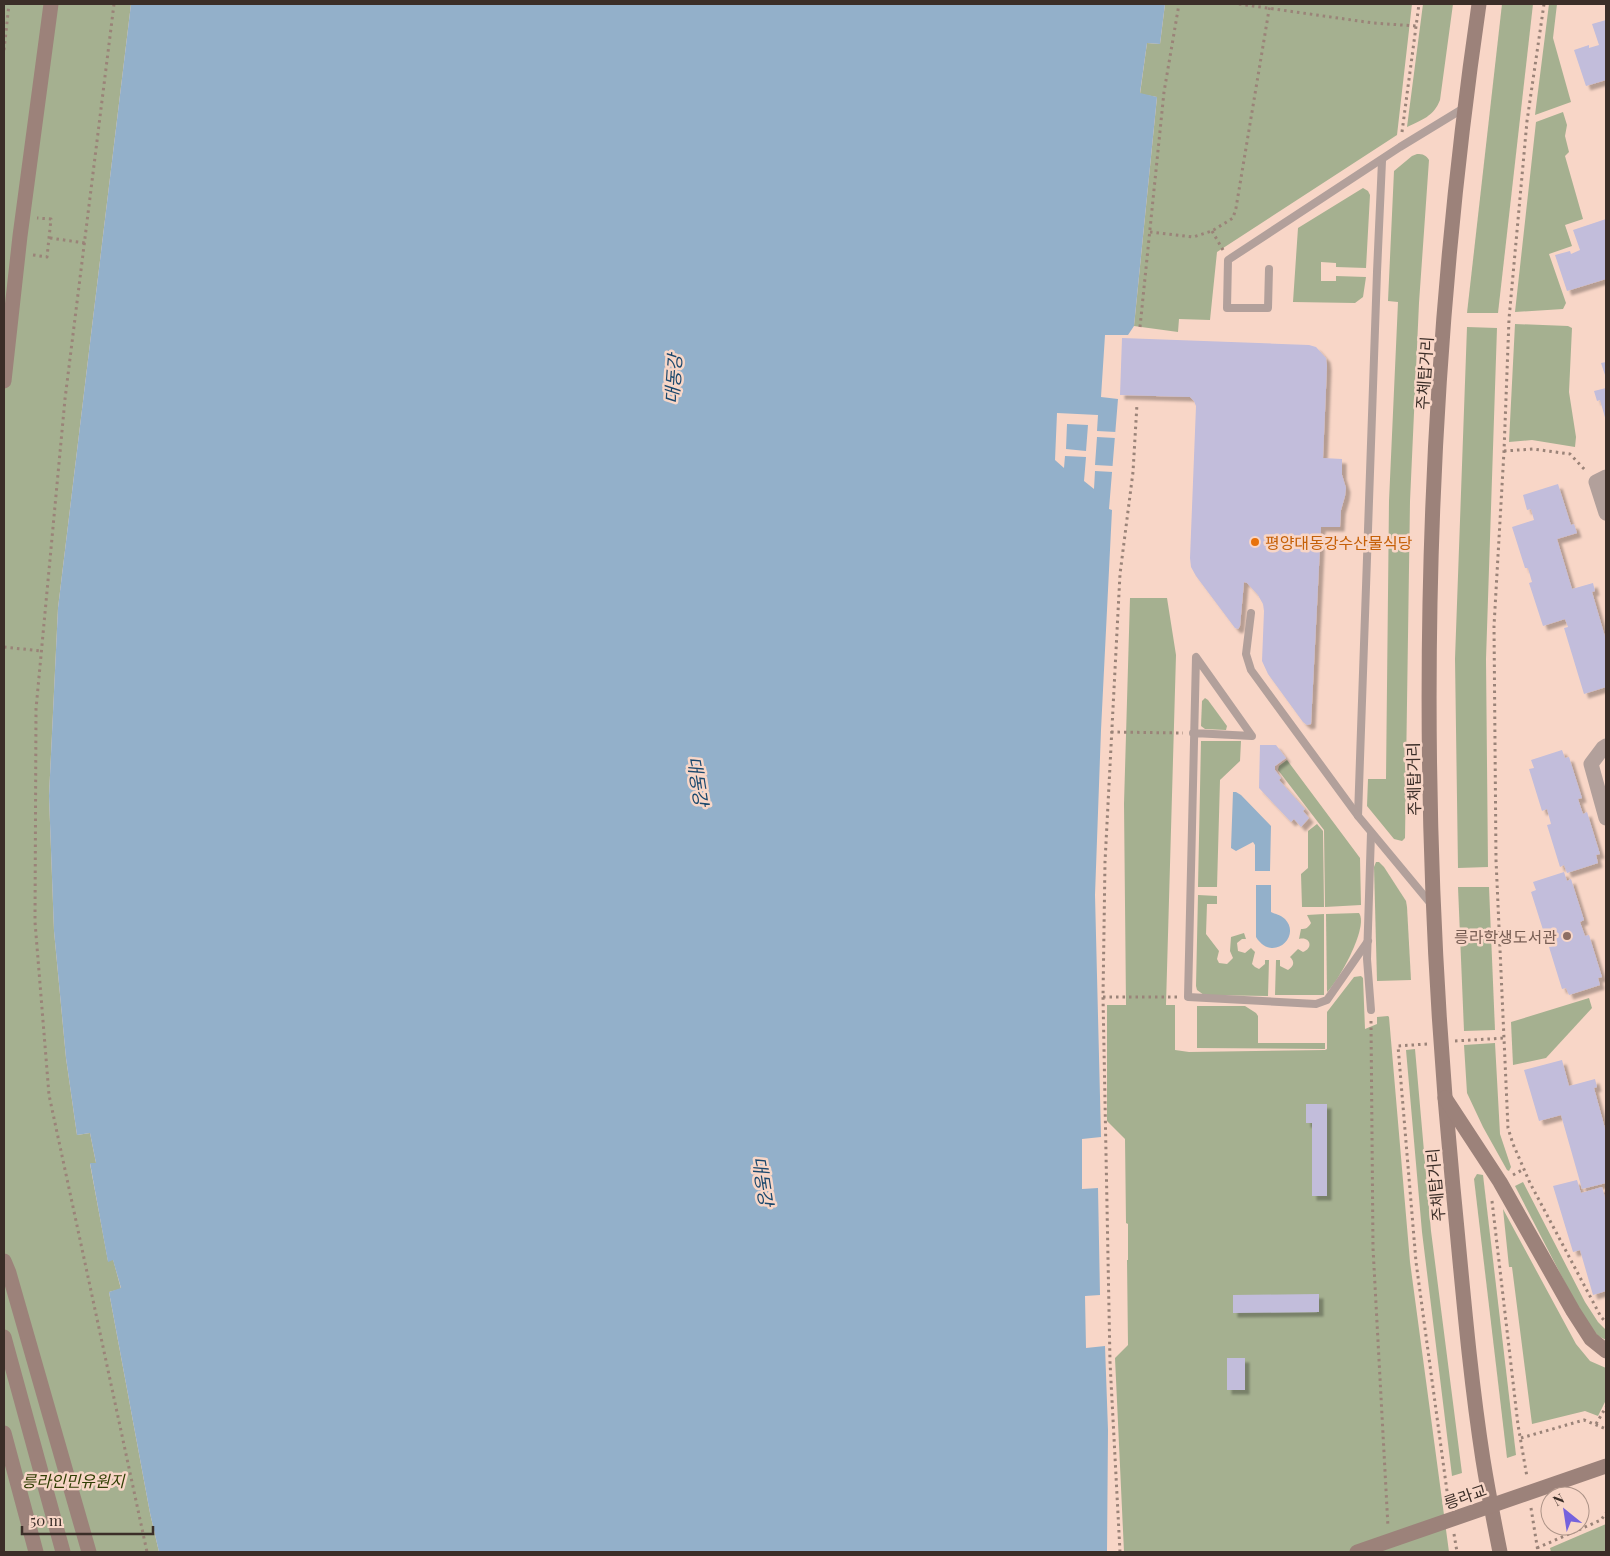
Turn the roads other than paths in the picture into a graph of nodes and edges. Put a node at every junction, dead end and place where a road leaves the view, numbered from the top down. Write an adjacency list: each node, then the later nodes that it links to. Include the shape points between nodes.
1 (51, 4): 6 (main road)
2 (1479, 4): 3 (main road, 주체탑거리)
3 (1464, 108): 4 (lane); 15 (main road, 주체탑거리, via 1448,267 1433,498 1429,698)
4 (1382, 160): 5 (lane, via 1228,260 1227,308 1268,308); 12 (lane)
5 (1269, 269)
6 (4, 381)
7 (1601, 480): 8 (street)
8 (1606, 513)
9 (1251, 613): 12 (lane, via 1246,654 1251,670)
10 (1193, 734): 10 (lane, via 1195,696 1196,658 1252,736); 16 (lane, via 1188,997 1316,1004 1328,1000)
11 (1606, 746): 13 (street, via 1591,764)
12 (1358, 816): 14 (lane)
13 (1606, 818)
14 (1371, 833): 15 (lane); 16 (lane)
15 (1434, 908): 18 (main road, 주체탑거리)
16 (1368, 941): 17 (lane)
17 (1371, 1010)
18 (1444, 1097): 21 (main road, via 1500,1182 1573,1311 1591,1339); 28 (main road, 주체탑거리, via 1468,1350)
19 (4, 1261): 26 (main road)
20 (4, 1337): 25 (main road)
21 (1606, 1351)
22 (4, 1433): 24 (main road)
23 (1606, 1466): 27 (main road, 릉라교)
24 (36, 1552)
25 (63, 1552)
26 (89, 1552)
27 (1357, 1552)
28 (1500, 1552)

